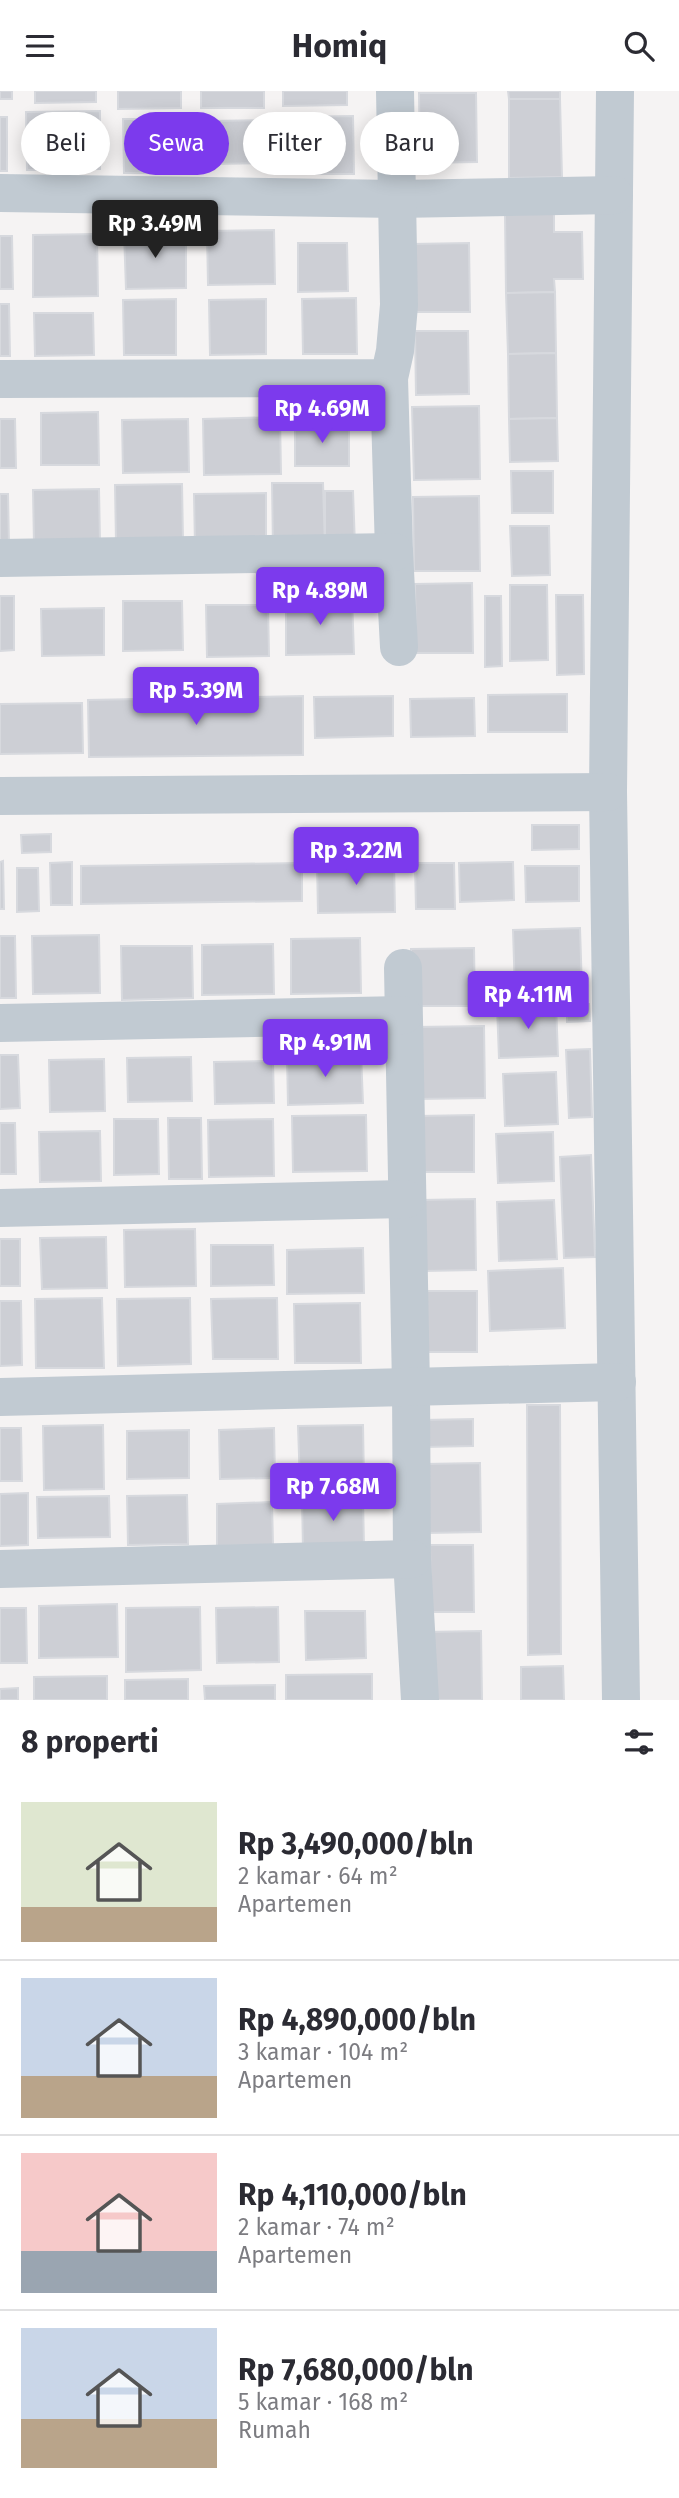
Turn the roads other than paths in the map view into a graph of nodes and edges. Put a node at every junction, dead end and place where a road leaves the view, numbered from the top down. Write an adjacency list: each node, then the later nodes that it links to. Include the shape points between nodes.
1 (395, 91): 5 (street)
2 (615, 91): 4 (street)
3 (0, 193): 5 (street)
4 (614, 195): 5 (street); 11 (street)
5 (397, 199): 6 (street, via 399,305)
6 (389, 378): 7 (street); 8 (street)
7 (0, 379)
8 (394, 552): 9 (street); 10 (street)
9 (0, 558)
10 (399, 647)
11 (608, 792): 12 (street); 18 (street)
12 (0, 796)
13 (403, 968): 14 (street)
14 (403, 1015): 15 (street); 16 (street)
15 (0, 1023)
16 (406, 1199): 17 (street); 19 (street)
17 (0, 1209)
18 (617, 1382): 19 (street); 24 (street)
19 (411, 1387): 20 (street); 21 (street)
20 (0, 1397)
21 (412, 1559): 22 (street); 23 (street)
22 (0, 1569)
23 (420, 1700)
24 (621, 1700)

